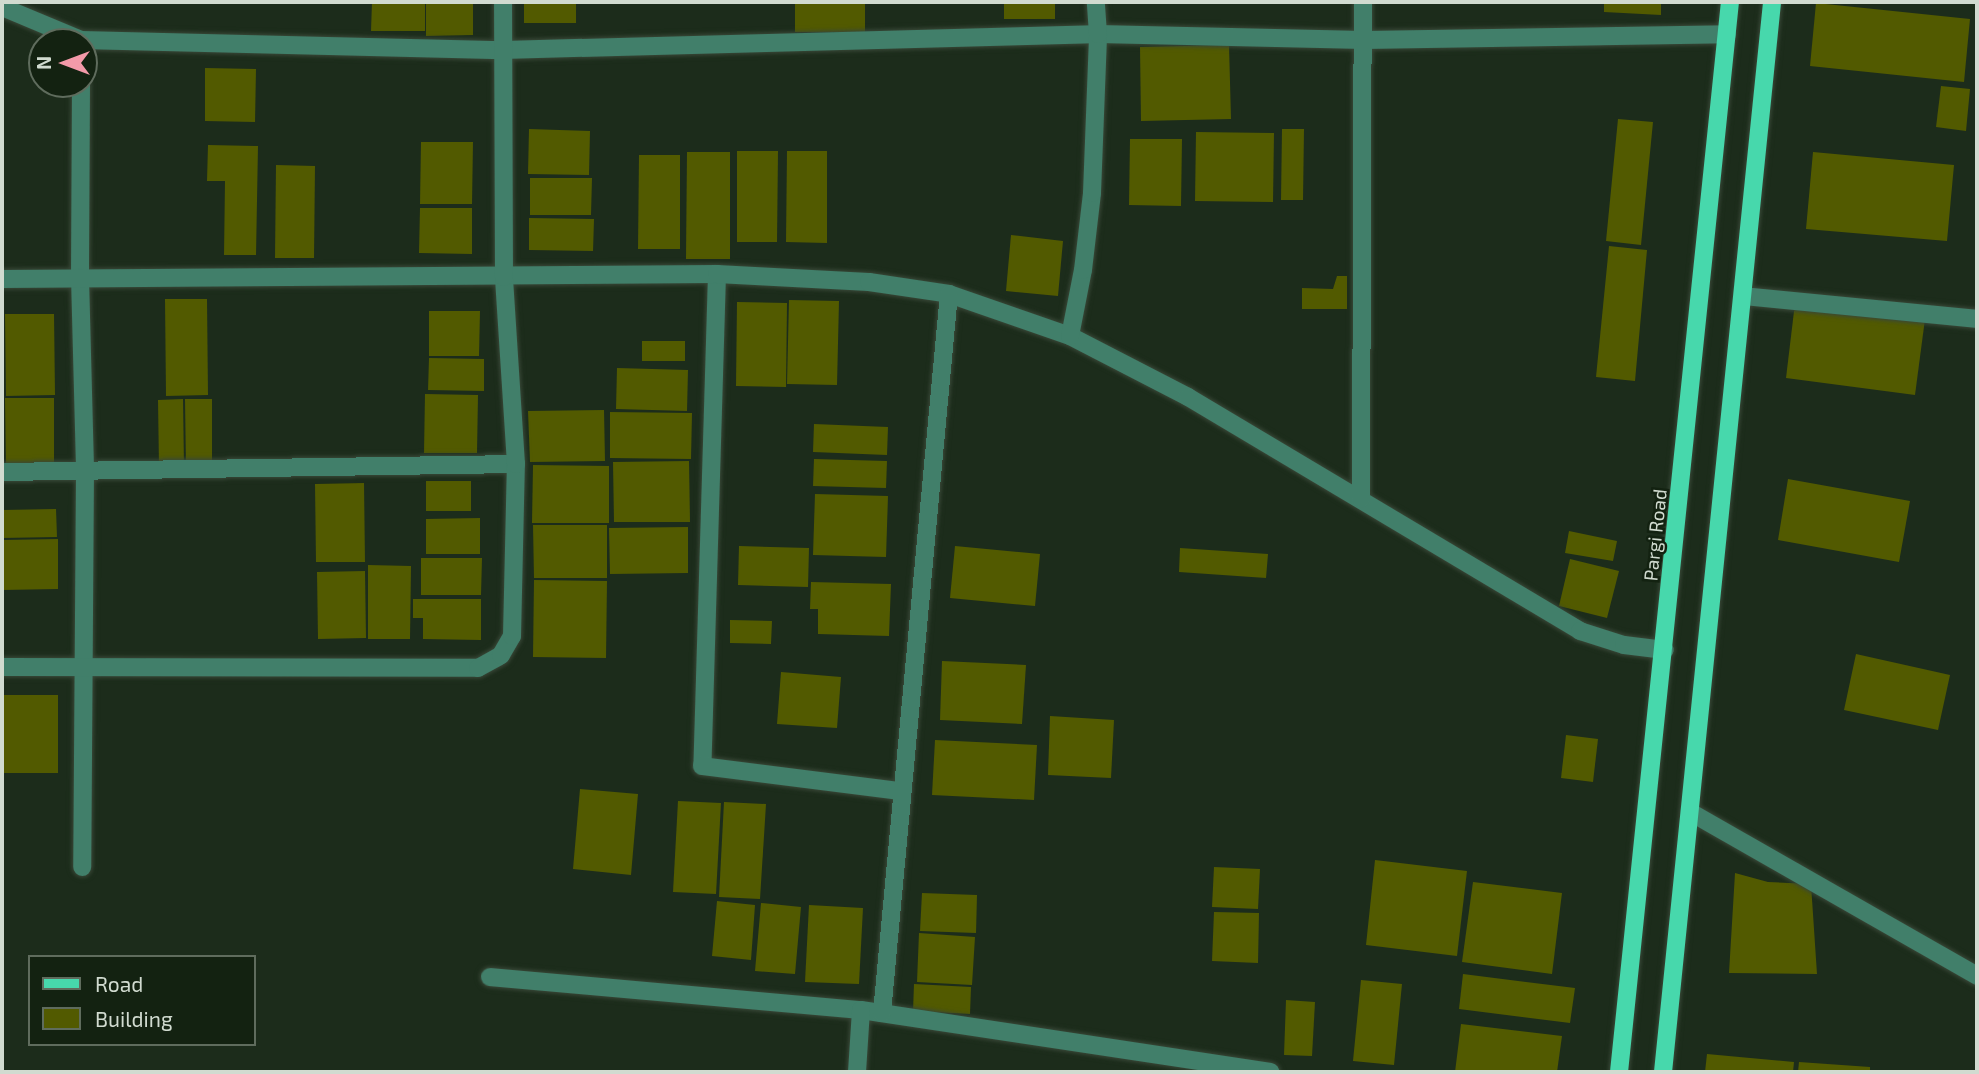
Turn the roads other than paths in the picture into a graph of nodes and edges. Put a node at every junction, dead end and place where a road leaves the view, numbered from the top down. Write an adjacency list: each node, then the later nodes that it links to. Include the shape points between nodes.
1 (503, 2): 12 (street)
2 (1096, 2): 8 (street)
3 (1363, 2): 10 (street)
4 (1730, 2): 9 (main road, Pargi Road)
5 (1772, 2): 19 (main road)
6 (2, 7): 7 (street)
7 (51, 28)
8 (1098, 34): 10 (street); 12 (street); 21 (street, via 1092,192)
9 (1727, 34): 10 (street); 26 (main road, Pargi Road)
10 (1364, 40): 25 (street)
11 (98, 41): 12 (street)
12 (503, 50): 16 (street)
13 (80, 98): 15 (street)
14 (717, 274): 16 (street); 18 (street, via 869,282); 29 (street, via 702,766)
15 (80, 277): 16 (street); 17 (street); 23 (street)
16 (503, 277): 22 (street)
17 (2, 279)
18 (949, 294): 21 (street); 29 (street)
19 (1743, 296): 20 (street); 30 (main road)
20 (1977, 319)
21 (1070, 336): 25 (street, via 1188,397)
22 (516, 464): 23 (street); 28 (street, via 512,636 501,656 478,668)
23 (85, 471): 24 (street); 28 (street)
24 (2, 472)
25 (1361, 499): 26 (street, via 1580,631 1624,645)
26 (1665, 650): 38 (main road, Pargi Road)
27 (2, 667): 28 (street)
28 (85, 667): 31 (street)
29 (901, 791): 35 (street)
30 (1690, 811): 32 (street); 39 (main road)
31 (82, 867)
32 (1977, 976)
33 (489, 977): 34 (street)
34 (861, 1010): 35 (street); 36 (street)
35 (882, 1013): 37 (street)
36 (857, 1072)
37 (1270, 1072)
38 (1619, 1072)
39 (1663, 1072)

